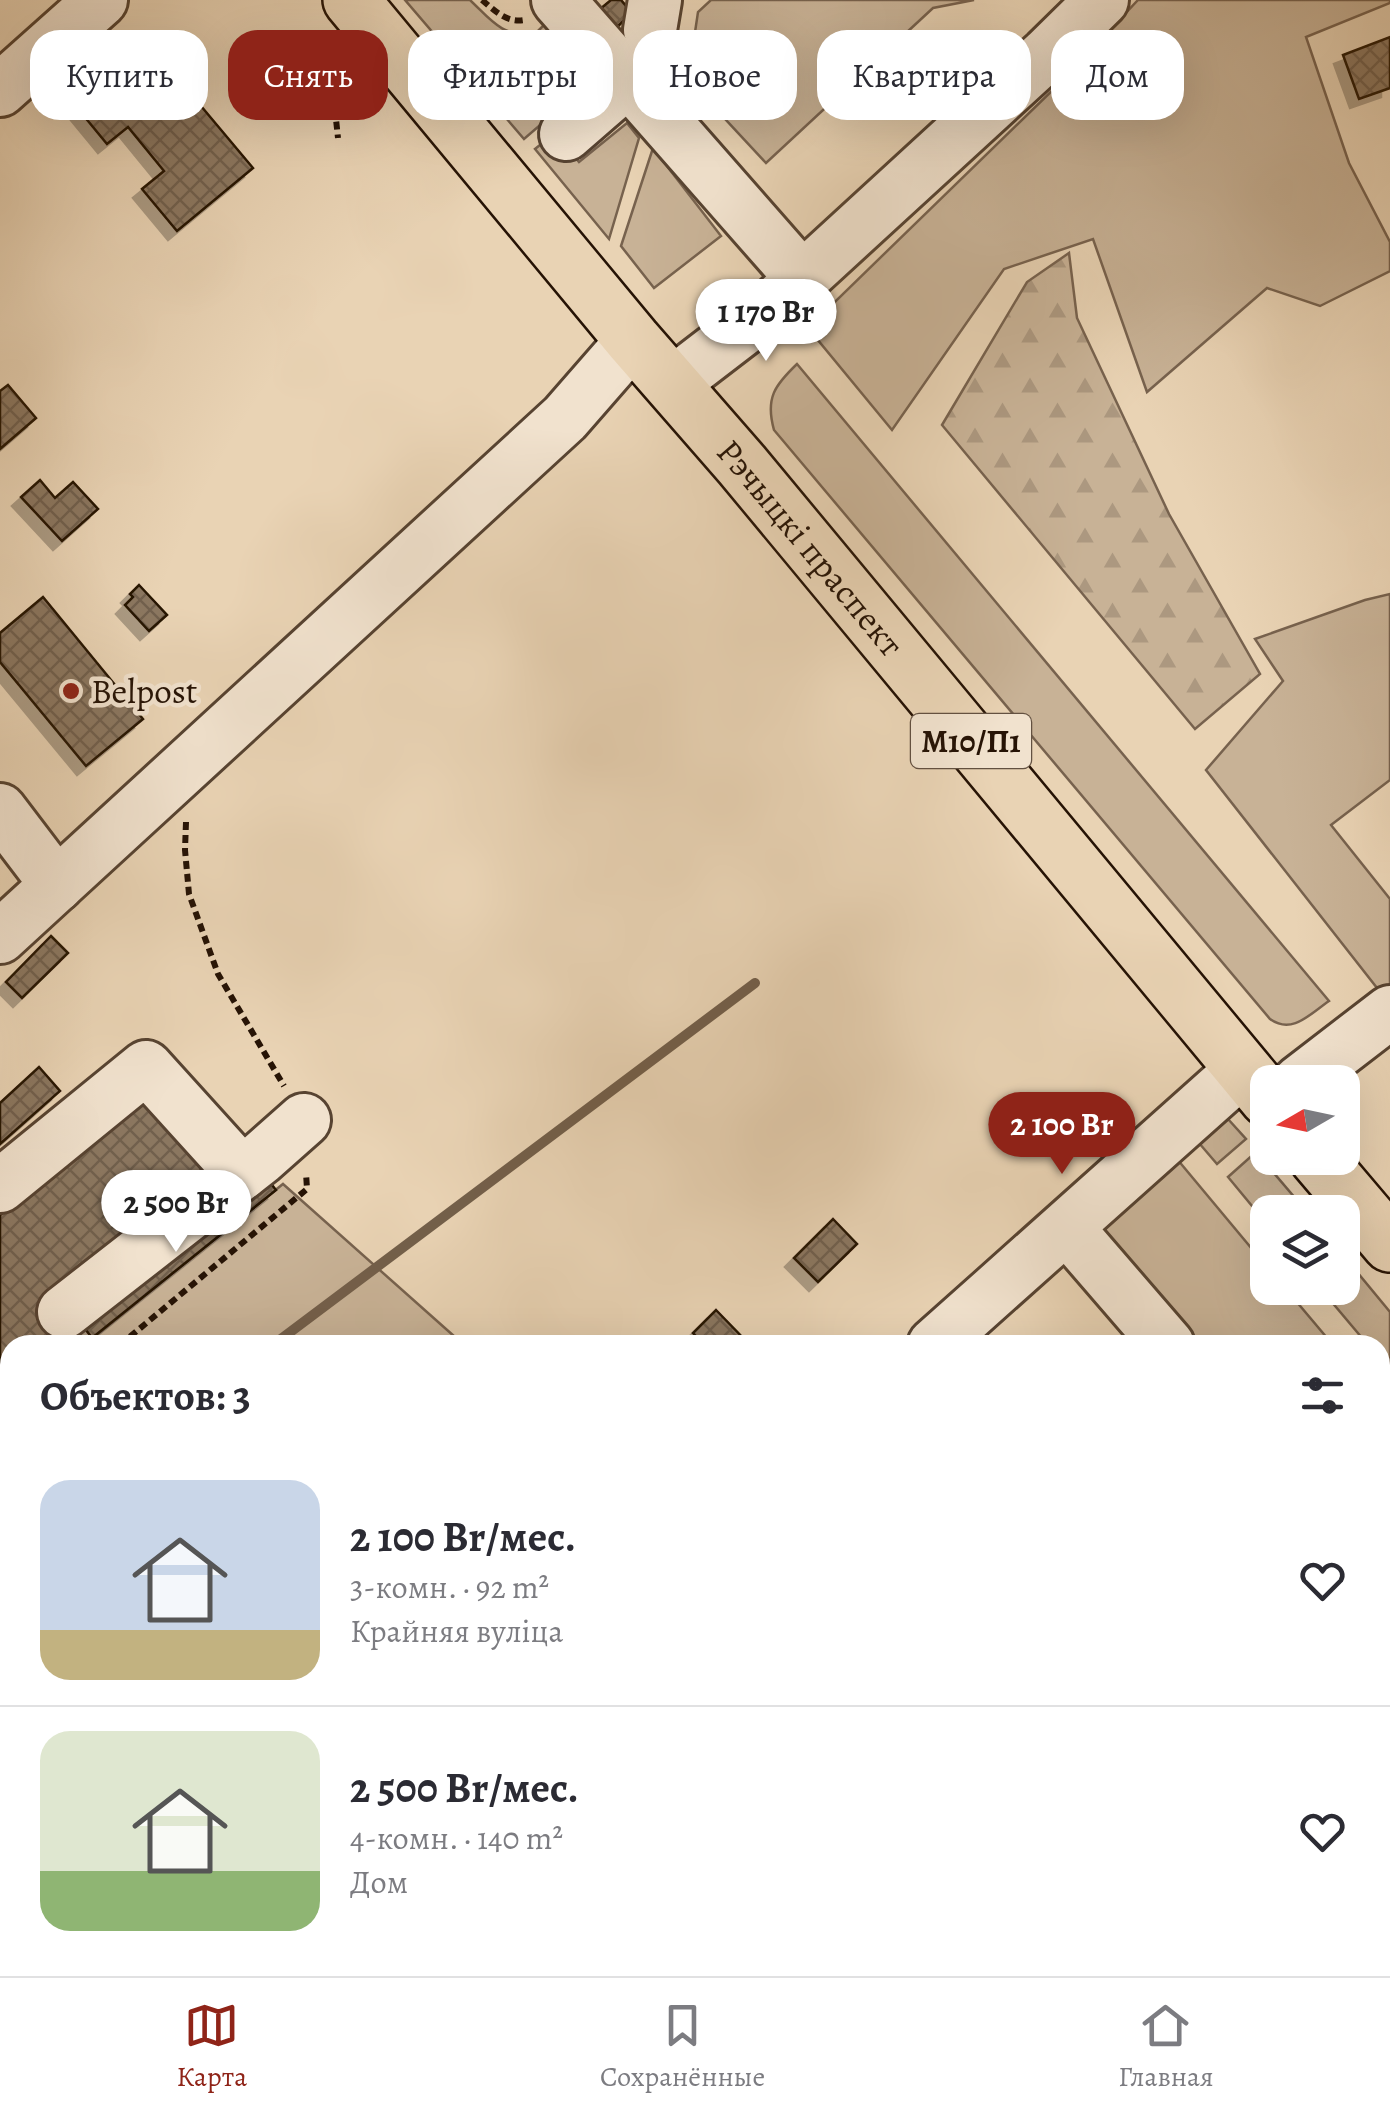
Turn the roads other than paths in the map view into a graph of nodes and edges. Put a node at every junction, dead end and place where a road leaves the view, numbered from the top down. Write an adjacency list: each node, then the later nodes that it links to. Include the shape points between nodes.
1 (101, 0): 6 (street)
2 (1102, 0): 8 (street)
3 (544, 10): 5 (street)
4 (339, 16): 9 (main road, Рэчыцкі праспект / М10/П1)
5 (627, 80): 7 (street); 8 (street)
6 (0, 90)
7 (566, 134)
8 (802, 278): 10 (street)
9 (634, 340): 10 (main road, Рэчыцкі праспект / М10/П1); 12 (street, via 564,418)
10 (673, 383): 16 (main road, Рэчыцкі праспект / М10/П1)
11 (0, 810): 12 (street)
12 (56, 886): 13 (street)
13 (0, 936)
14 (1390, 1012): 15 (street)
15 (1321, 1065)
16 (1250, 1078)
17 (1250, 1088): 22 (street)
18 (304, 1120): 19 (street)
19 (242, 1173): 21 (street, via 146,1067); 24 (street)
20 (1331, 1175): 23 (main road)
21 (0, 1186)
22 (1067, 1228): 25 (street); 26 (street)
23 (1390, 1244)
24 (64, 1312)
25 (945, 1335)
26 (1159, 1335)

